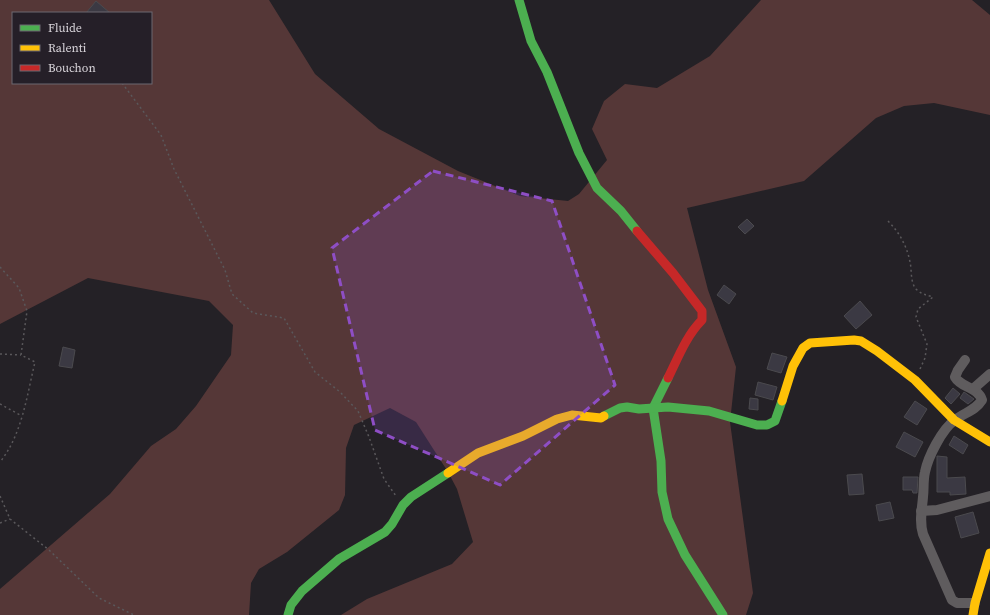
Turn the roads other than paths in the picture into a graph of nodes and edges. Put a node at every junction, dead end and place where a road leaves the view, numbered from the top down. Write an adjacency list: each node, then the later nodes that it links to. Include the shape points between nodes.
1 (519, 0): 5 (street, via 531,41 579,153 597,188 621,211 673,272 702,311 702,320 687,339)
2 (965, 360): 4 (street, via 955,377)
3 (990, 374): 4 (street)
4 (973, 389): 6 (street, via 982,400 979,406)
5 (653, 408): 6 (street, via 709,411 744,422 767,425 775,421 800,350 810,343 854,340 861,341 877,351 915,380); 12 (street, via 620,408 601,418 572,415 478,453 411,497 385,532 339,560 302,591 291,605); 13 (street, via 661,461 662,492 668,519 685,555)
6 (954, 420): 7 (street); 9 (street, via 929,456 924,473)
7 (990, 442)
8 (990, 496): 9 (street, via 937,510)
9 (921, 511): 11 (street, via 920,524 923,534 952,600 957,603)
10 (990, 553): 11 (street)
11 (975, 603): 14 (street)
12 (288, 615)
13 (722, 615)
14 (973, 615)

